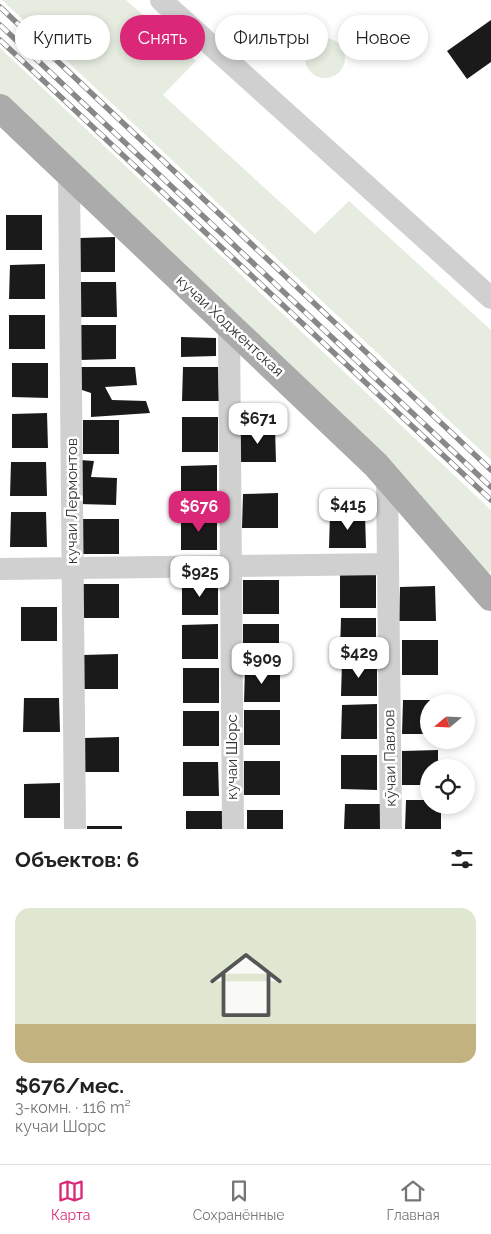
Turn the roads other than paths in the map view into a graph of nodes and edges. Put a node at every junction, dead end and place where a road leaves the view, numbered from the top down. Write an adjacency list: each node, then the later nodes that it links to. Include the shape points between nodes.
1 (161, 0): 4 (street)
2 (0, 108): 3 (main road, кучаи Ходжентская)
3 (69, 174): 5 (main road, кучаи Ходжентская); 9 (street, кучаи Лермонтов)
4 (491, 298)
5 (229, 325): 6 (main road, кучаи Ходжентская); 8 (street, кучаи Шорс)
6 (387, 477): 7 (street, кӯчаи Павлов); 11 (main road, кучаи Ходжентская)
7 (388, 564): 8 (street); 14 (street, кӯчаи Павлов)
8 (231, 566): 9 (street); 13 (street, кучаи Шорс)
9 (72, 567): 10 (street); 12 (street, кучаи Лермонтов)
10 (0, 568)
11 (491, 597)
12 (75, 829)
13 (233, 829)
14 (391, 829)

